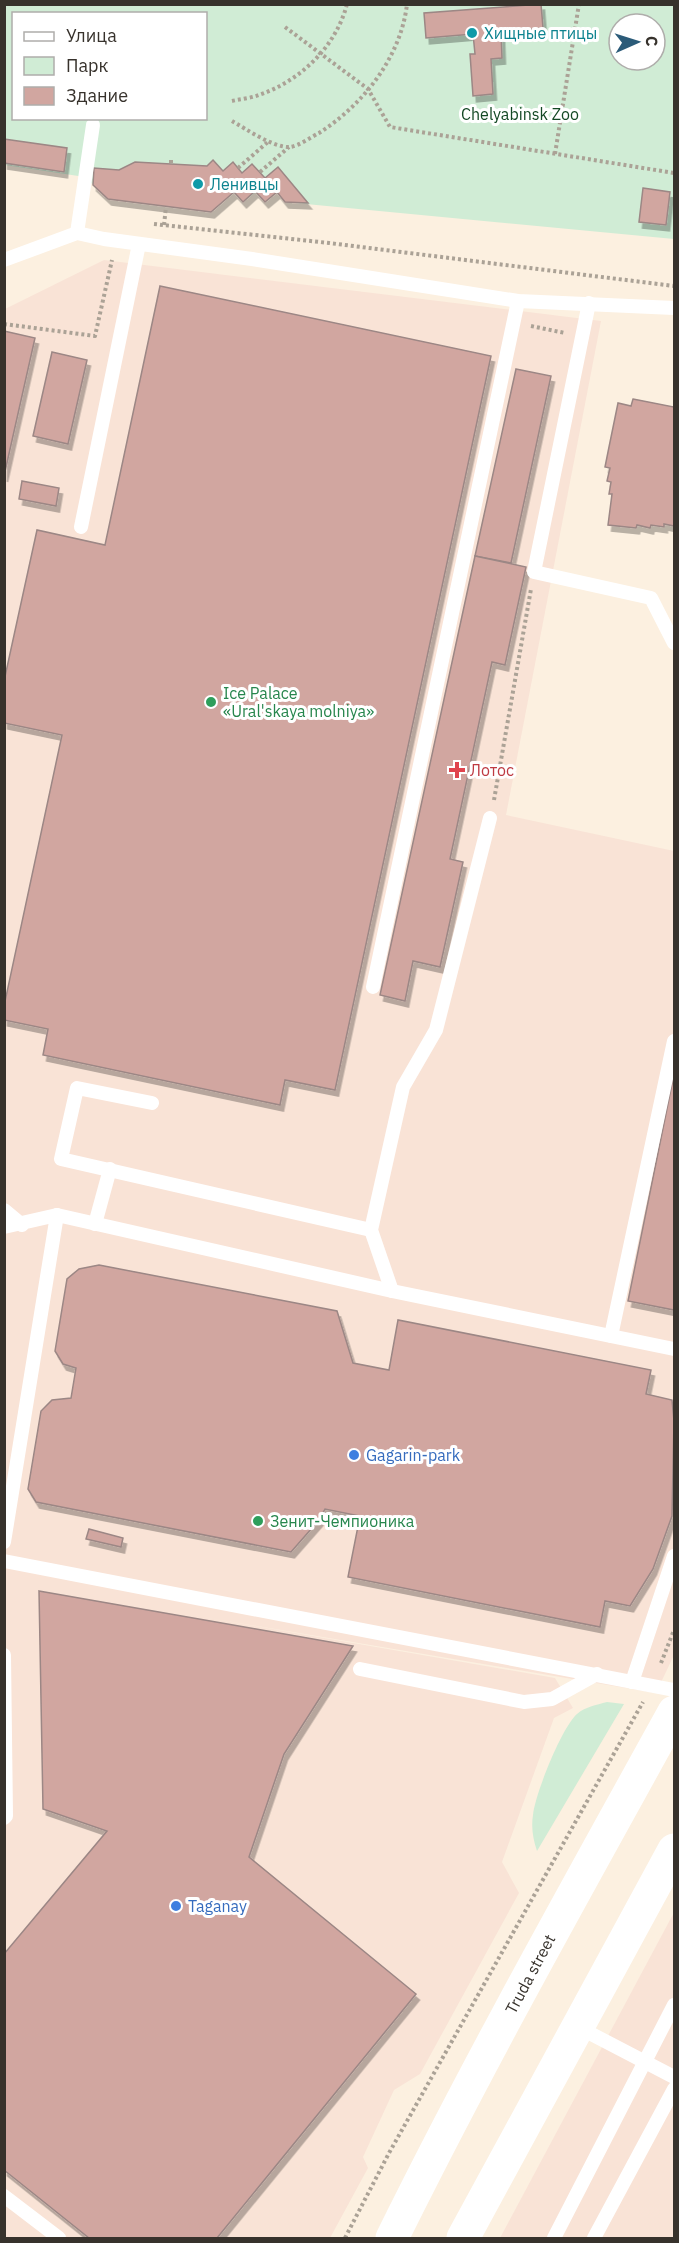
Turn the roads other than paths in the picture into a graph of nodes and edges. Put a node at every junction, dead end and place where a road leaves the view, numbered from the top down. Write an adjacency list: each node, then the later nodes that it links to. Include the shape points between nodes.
1 (93, 125): 2 (lane)
2 (77, 233): 3 (lane); 4 (lane)
3 (139, 244): 5 (lane); 8 (lane)
4 (4, 260)
5 (518, 301): 6 (lane); 11 (lane)
6 (589, 303): 7 (lane); 9 (lane, via 534,572 651,598)
7 (675, 308)
8 (81, 527)
9 (675, 643)
10 (490, 818): 20 (lane, via 436,1030 403,1087)
11 (373, 987)
12 (675, 1041): 22 (lane)
13 (152, 1103): 14 (lane, via 77,1088 61,1159)
14 (110, 1169): 17 (lane); 20 (lane)
15 (4, 1210): 18 (lane)
16 (57, 1215): 17 (lane); 18 (lane); 24 (lane)
17 (95, 1224): 21 (lane)
18 (22, 1225): 19 (lane)
19 (4, 1227)
20 (371, 1230): 21 (lane)
21 (392, 1291): 22 (lane)
22 (611, 1336): 23 (lane)
23 (675, 1349)
24 (4, 1542)
25 (675, 1556): 30 (lane)
26 (4, 1561): 29 (lane)
27 (4, 1655): 33 (lane)
28 (360, 1669): 29 (lane, via 524,1702 552,1699)
29 (597, 1674): 30 (lane)
30 (632, 1682): 31 (lane)
31 (675, 1690)
32 (675, 1712): 42 (main road, Truda street, via 551,1935)
33 (4, 1818)
34 (675, 1850): 36 (main road, via 662,1883)
35 (675, 2005): 37 (lane)
36 (578, 2027): 37 (lane); 43 (main road)
37 (645, 2062): 38 (lane); 44 (lane)
38 (675, 2077)
39 (675, 2089): 45 (lane)
40 (4, 2196): 41 (lane)
41 (59, 2238)
42 (392, 2238)
43 (464, 2238)
44 (554, 2238)
45 (594, 2238)

